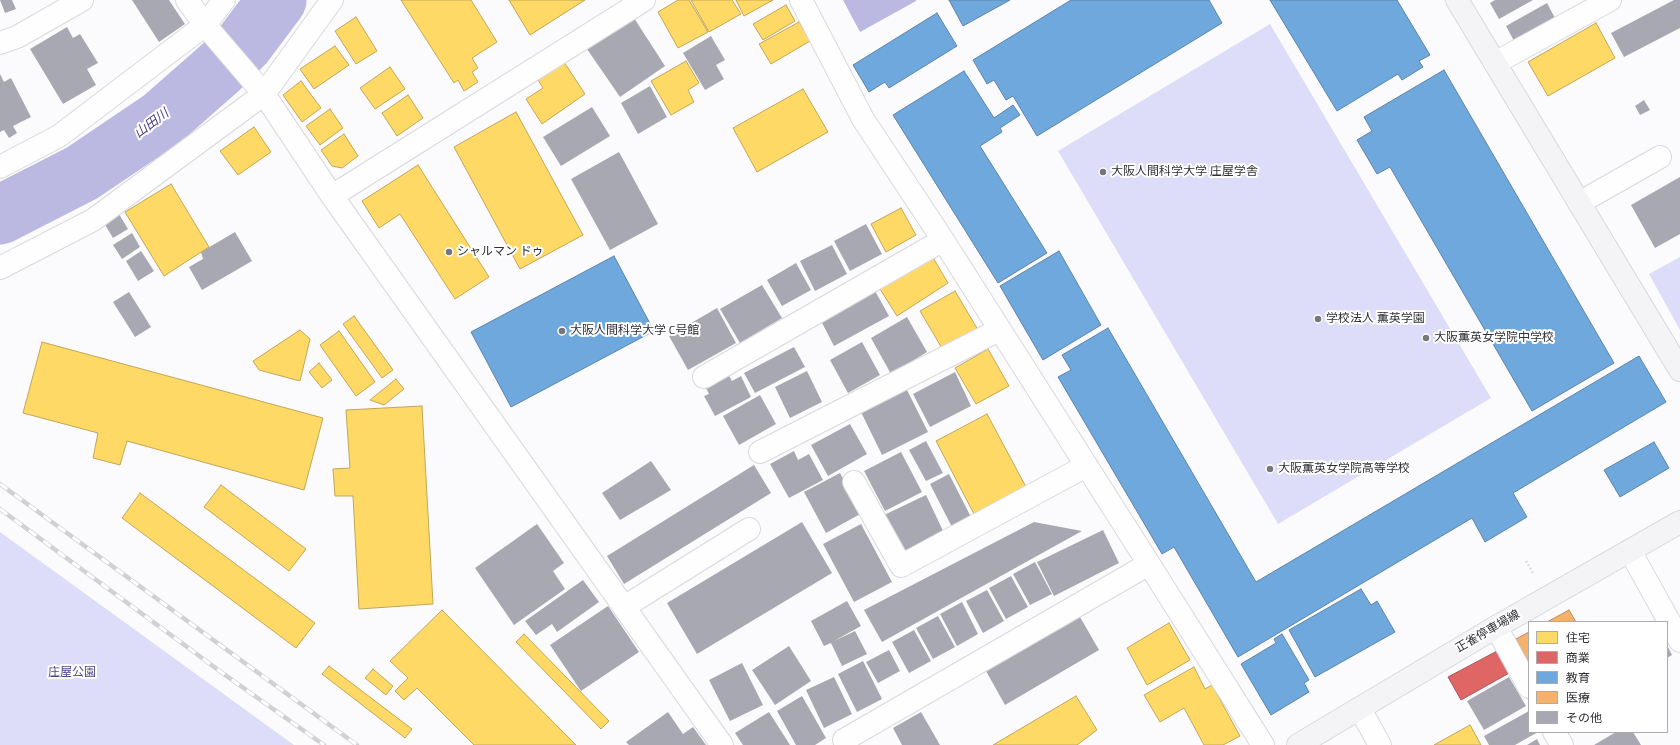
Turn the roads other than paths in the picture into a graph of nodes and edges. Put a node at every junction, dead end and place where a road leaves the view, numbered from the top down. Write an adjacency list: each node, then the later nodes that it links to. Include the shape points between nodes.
1 (82, 0): 10 (street, via 17,37)
2 (187, 0): 9 (street)
3 (224, 0): 9 (street)
4 (332, 0): 12 (street)
5 (644, 0): 15 (street)
6 (801, 0): 17 (street, via 863,119)
7 (1457, 0): 11 (main road)
8 (1610, 0): 11 (street)
9 (205, 25): 12 (street); 14 (street, via 59,136)
10 (0, 43)
11 (1495, 63): 16 (main road)
12 (264, 94): 15 (street); 18 (street, via 93,220)
13 (1660, 156): 16 (street)
14 (0, 167)
15 (332, 196): 29 (street)
16 (1579, 202): 20 (main road)
17 (943, 240): 19 (street); 21 (street)
18 (0, 268)
19 (999, 330): 22 (street); 23 (street)
20 (1680, 370)
21 (704, 377)
22 (760, 452)
23 (1086, 466): 24 (street, via 901,566); 28 (street)
24 (854, 482)
25 (1680, 522): 27 (main road, 正雀停車場線)
26 (749, 528): 29 (street)
27 (1630, 551): 30 (main road, 正雀停車場線); 31 (street)
28 (1149, 564): 35 (street); 37 (street)
29 (624, 607): 36 (street)
30 (1496, 627): 32 (street); 33 (main road, 正雀停車場線)
31 (1680, 641)
32 (1528, 685)
33 (1360, 709): 38 (main road, 正雀停車場線); 39 (street)
34 (1555, 733): 40 (street)
35 (844, 740)
36 (722, 745)
37 (1263, 745)
38 (1298, 745)
39 (1380, 745)
40 (1562, 745)

